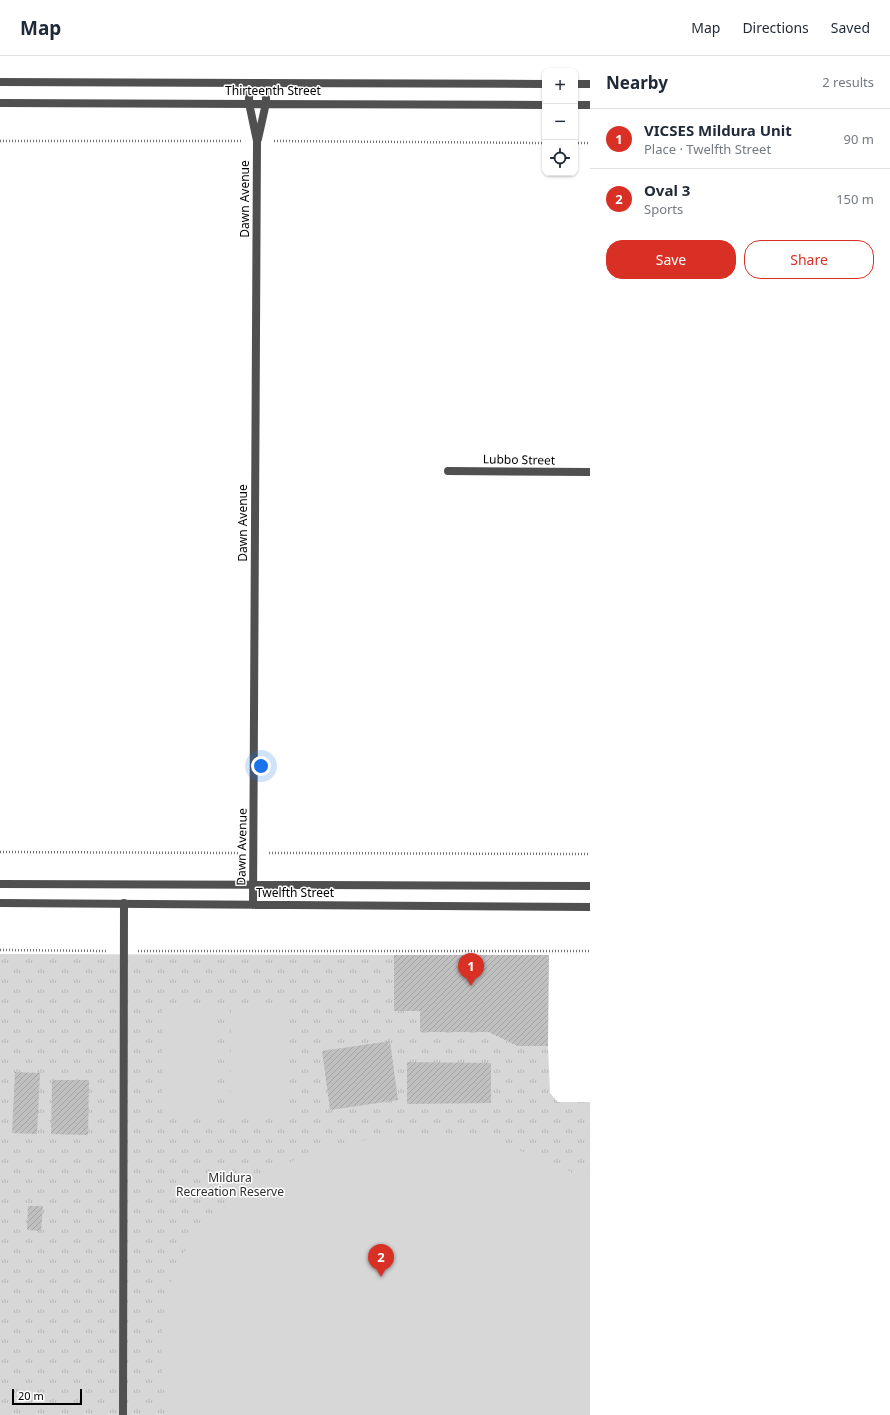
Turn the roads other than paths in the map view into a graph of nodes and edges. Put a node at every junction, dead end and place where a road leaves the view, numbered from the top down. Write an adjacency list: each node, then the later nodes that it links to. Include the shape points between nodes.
1 (0, 82): 2 (street, Thirteenth Street)
2 (249, 83): 3 (street, Thirteenth Street); 8 (street, Dawn Avenue)
3 (266, 83): 4 (street, Thirteenth Street); 9 (street, Dawn Avenue)
4 (542, 84)
5 (578, 84): 6 (street)
6 (590, 84)
7 (0, 103): 8 (street, Thirteenth Street)
8 (249, 103): 9 (street, Thirteenth Street); 13 (street, Dawn Avenue)
9 (266, 103): 10 (street, Thirteenth Street); 13 (street, Dawn Avenue)
10 (542, 104)
11 (578, 105): 12 (street)
12 (590, 105)
13 (257, 141): 17 (street, Dawn Avenue)
14 (448, 471): 15 (street, Lubbo Street)
15 (590, 472)
16 (0, 884): 17 (street, Twelfth Street)
17 (254, 885): 18 (street, Twelfth Street); 21 (street, Dawn Avenue)
18 (590, 886)
19 (0, 903): 20 (street, Twelfth Street)
20 (124, 903): 21 (street, Twelfth Street); 23 (street)
21 (253, 905): 22 (street, Twelfth Street)
22 (590, 907)
23 (123, 1415)

